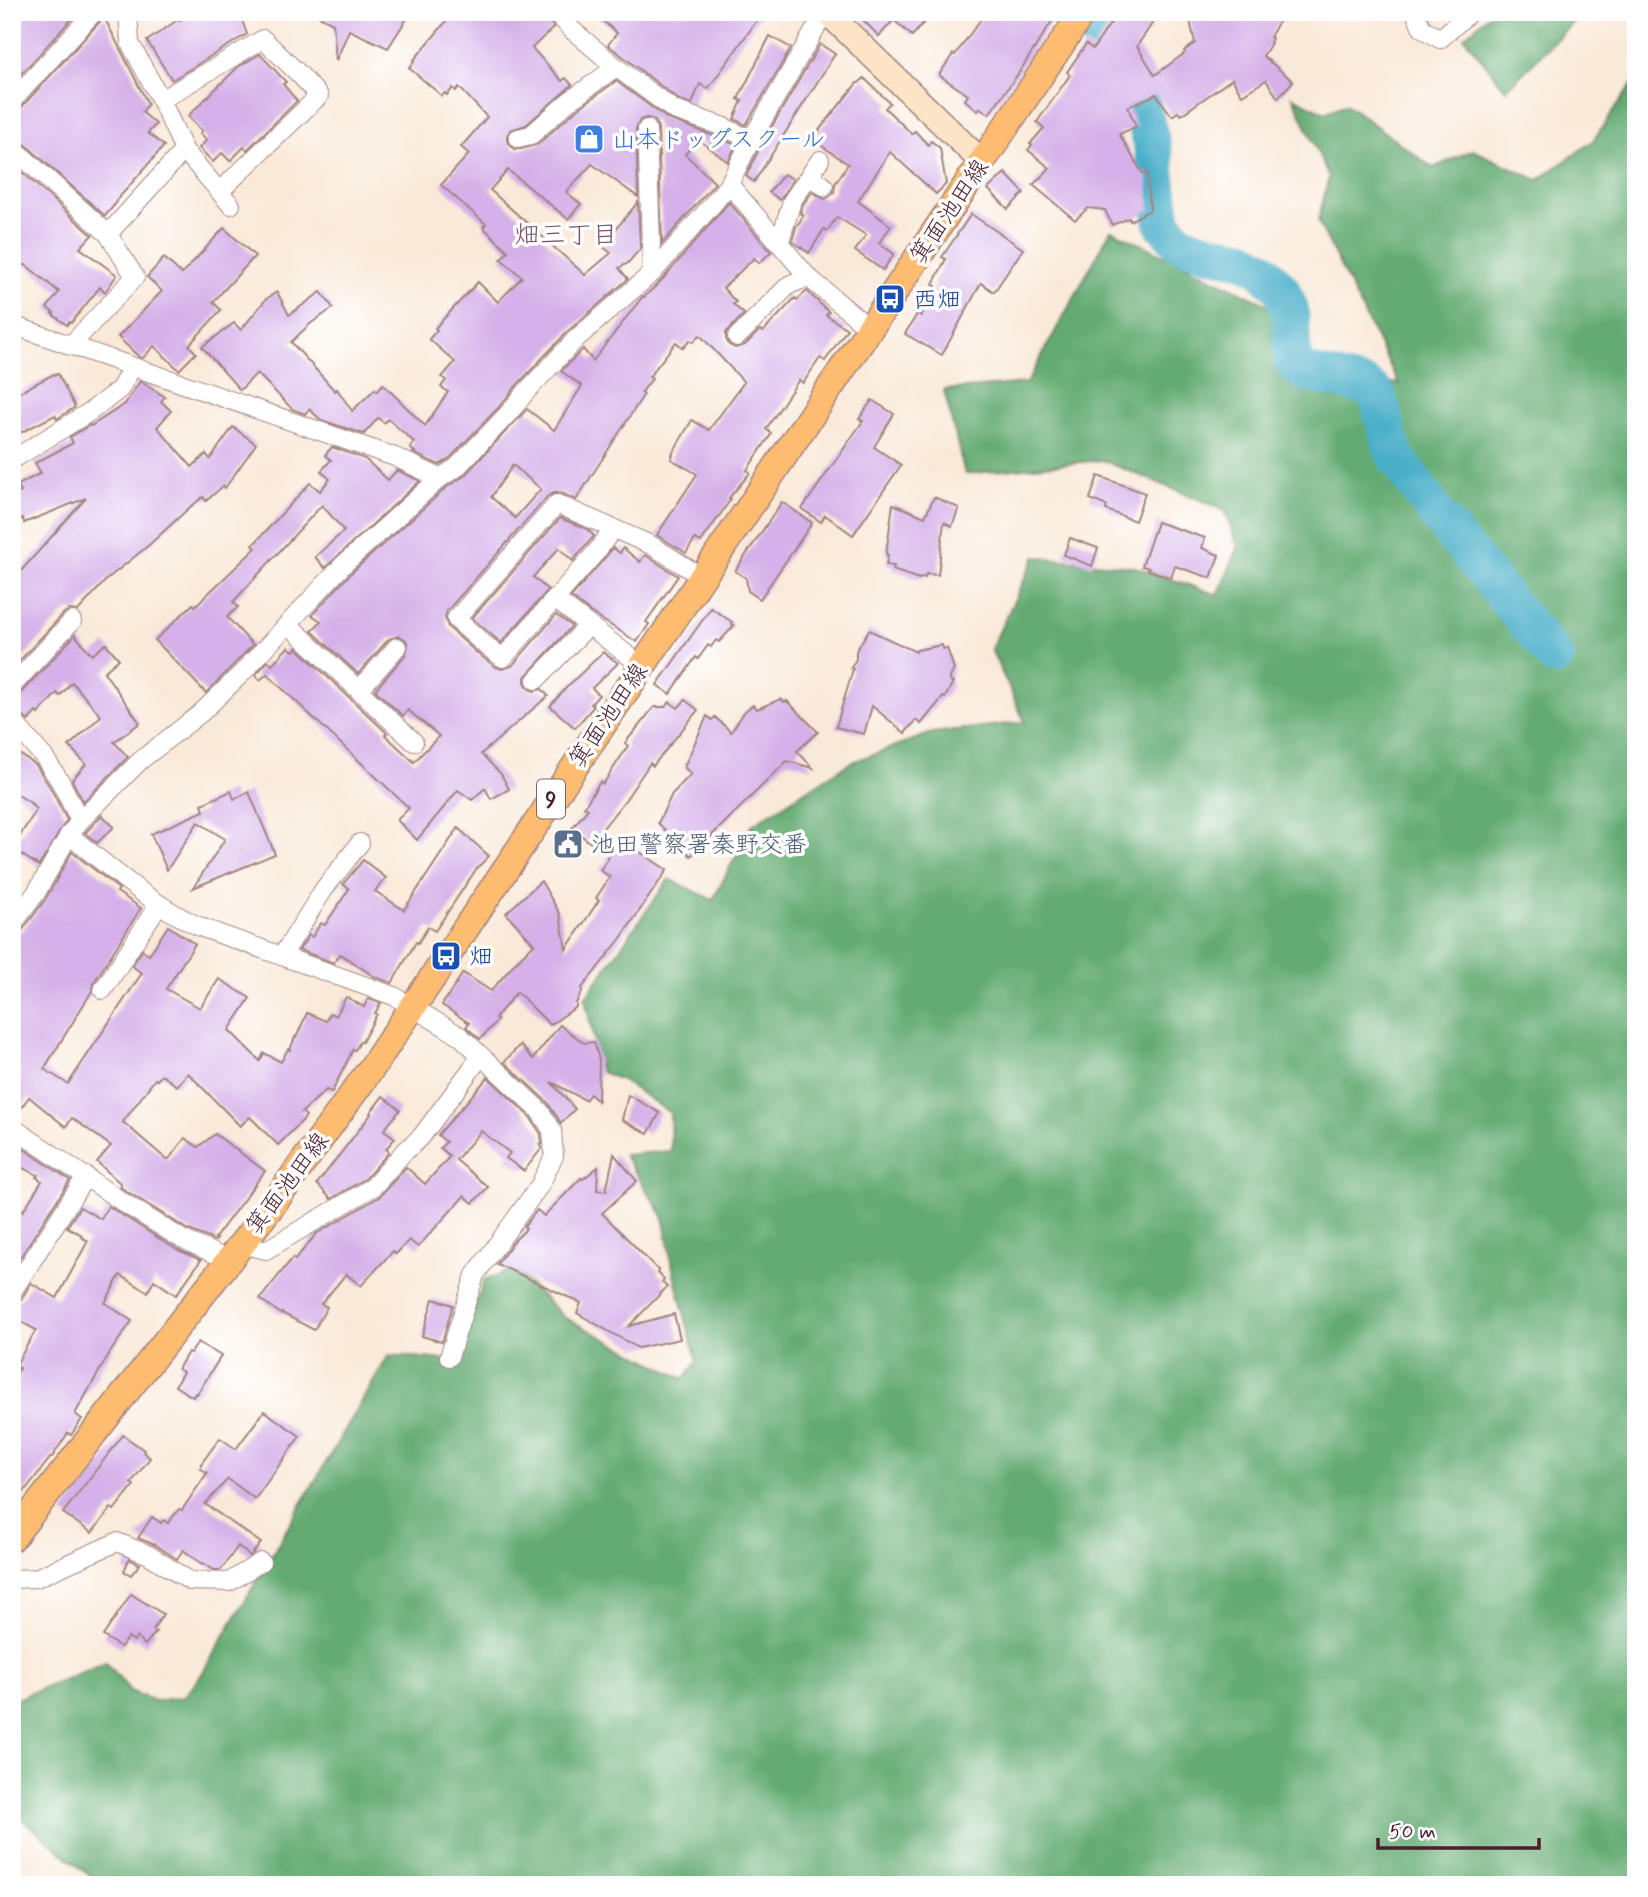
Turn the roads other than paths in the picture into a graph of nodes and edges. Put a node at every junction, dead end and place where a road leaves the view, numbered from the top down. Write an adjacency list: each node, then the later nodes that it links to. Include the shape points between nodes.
1 (94, 12): 10 (street)
2 (128, 12): 9 (street, via 130,43)
3 (556, 12): 8 (street)
4 (826, 12): 13 (street); 17 (street)
5 (1083, 12): 17 (main road, 箕面池田線 / 9)
6 (1415, 12): 7 (street, via 1422,28 1440,39)
7 (1470, 12)
8 (616, 66): 12 (street, via 531,135); 13 (street, via 674,110)
9 (161, 100): 15 (street); 15 (street, via 262,39 318,96 225,198)
10 (12, 101)
11 (646, 129): 23 (street)
12 (518, 138)
13 (751, 140): 19 (street)
14 (12, 147): 21 (street)
15 (184, 150): 21 (street)
16 (820, 160): 18 (street)
17 (982, 162): 26 (main road, 箕面池田線 / 9)
18 (809, 176): 20 (street); 22 (street, via 792,201)
19 (729, 184): 22 (street); 23 (street)
20 (824, 186)
21 (108, 234): 28 (street, via 135,277)
22 (780, 241): 24 (street)
23 (652, 273): 31 (street, via 576,339 508,415 456,468)
24 (808, 277): 26 (street); 27 (street, via 789,285)
25 (12, 325): 28 (street)
26 (870, 330): 33 (main road, 箕面池田線 / 9)
27 (737, 337)
28 (70, 346): 29 (street)
29 (132, 367): 30 (street, via 120,389); 31 (street, via 395,457)
30 (17, 457)
31 (440, 478): 36 (street, via 344,565)
32 (612, 529): 33 (street, via 651,545); 34 (street); 34 (street, via 557,504 456,618 503,658)
33 (702, 577): 39 (main road, 箕面池田線 / 9)
34 (556, 600): 37 (street)
35 (72, 621): 41 (street)
36 (288, 624): 42 (street); 45 (street, via 201,713 141,760)
37 (588, 626): 39 (street); 40 (street)
38 (397, 647): 42 (street)
39 (642, 666): 51 (main road, 箕面池田線 / 9)
40 (536, 680)
41 (12, 686)
42 (359, 690): 44 (street)
43 (12, 720): 45 (street, via 60,780)
44 (414, 742)
45 (75, 828): 47 (street); 48 (street)
46 (360, 843): 49 (street)
47 (159, 904): 49 (street, via 200,927); 50 (street)
48 (12, 925)
49 (282, 956): 51 (street)
50 (103, 990)
51 (412, 1005): 52 (street, via 460,1036); 55 (main road, 箕面池田線 / 9, via 373,1066)
52 (481, 1056): 55 (street, via 421,1137 373,1187 266,1250); 57 (street, via 539,1110 552,1130 554,1156 540,1185 475,1275)
53 (12, 1127): 54 (street)
54 (86, 1176): 55 (street, via 182,1238); 56 (street)
55 (235, 1252): 58 (main road, 箕面池田線 / 9)
56 (12, 1292)
57 (449, 1357)
58 (12, 1538)
59 (261, 1562): 60 (street, via 229,1582 190,1581 149,1555 117,1542 36,1578)
60 (12, 1578)

